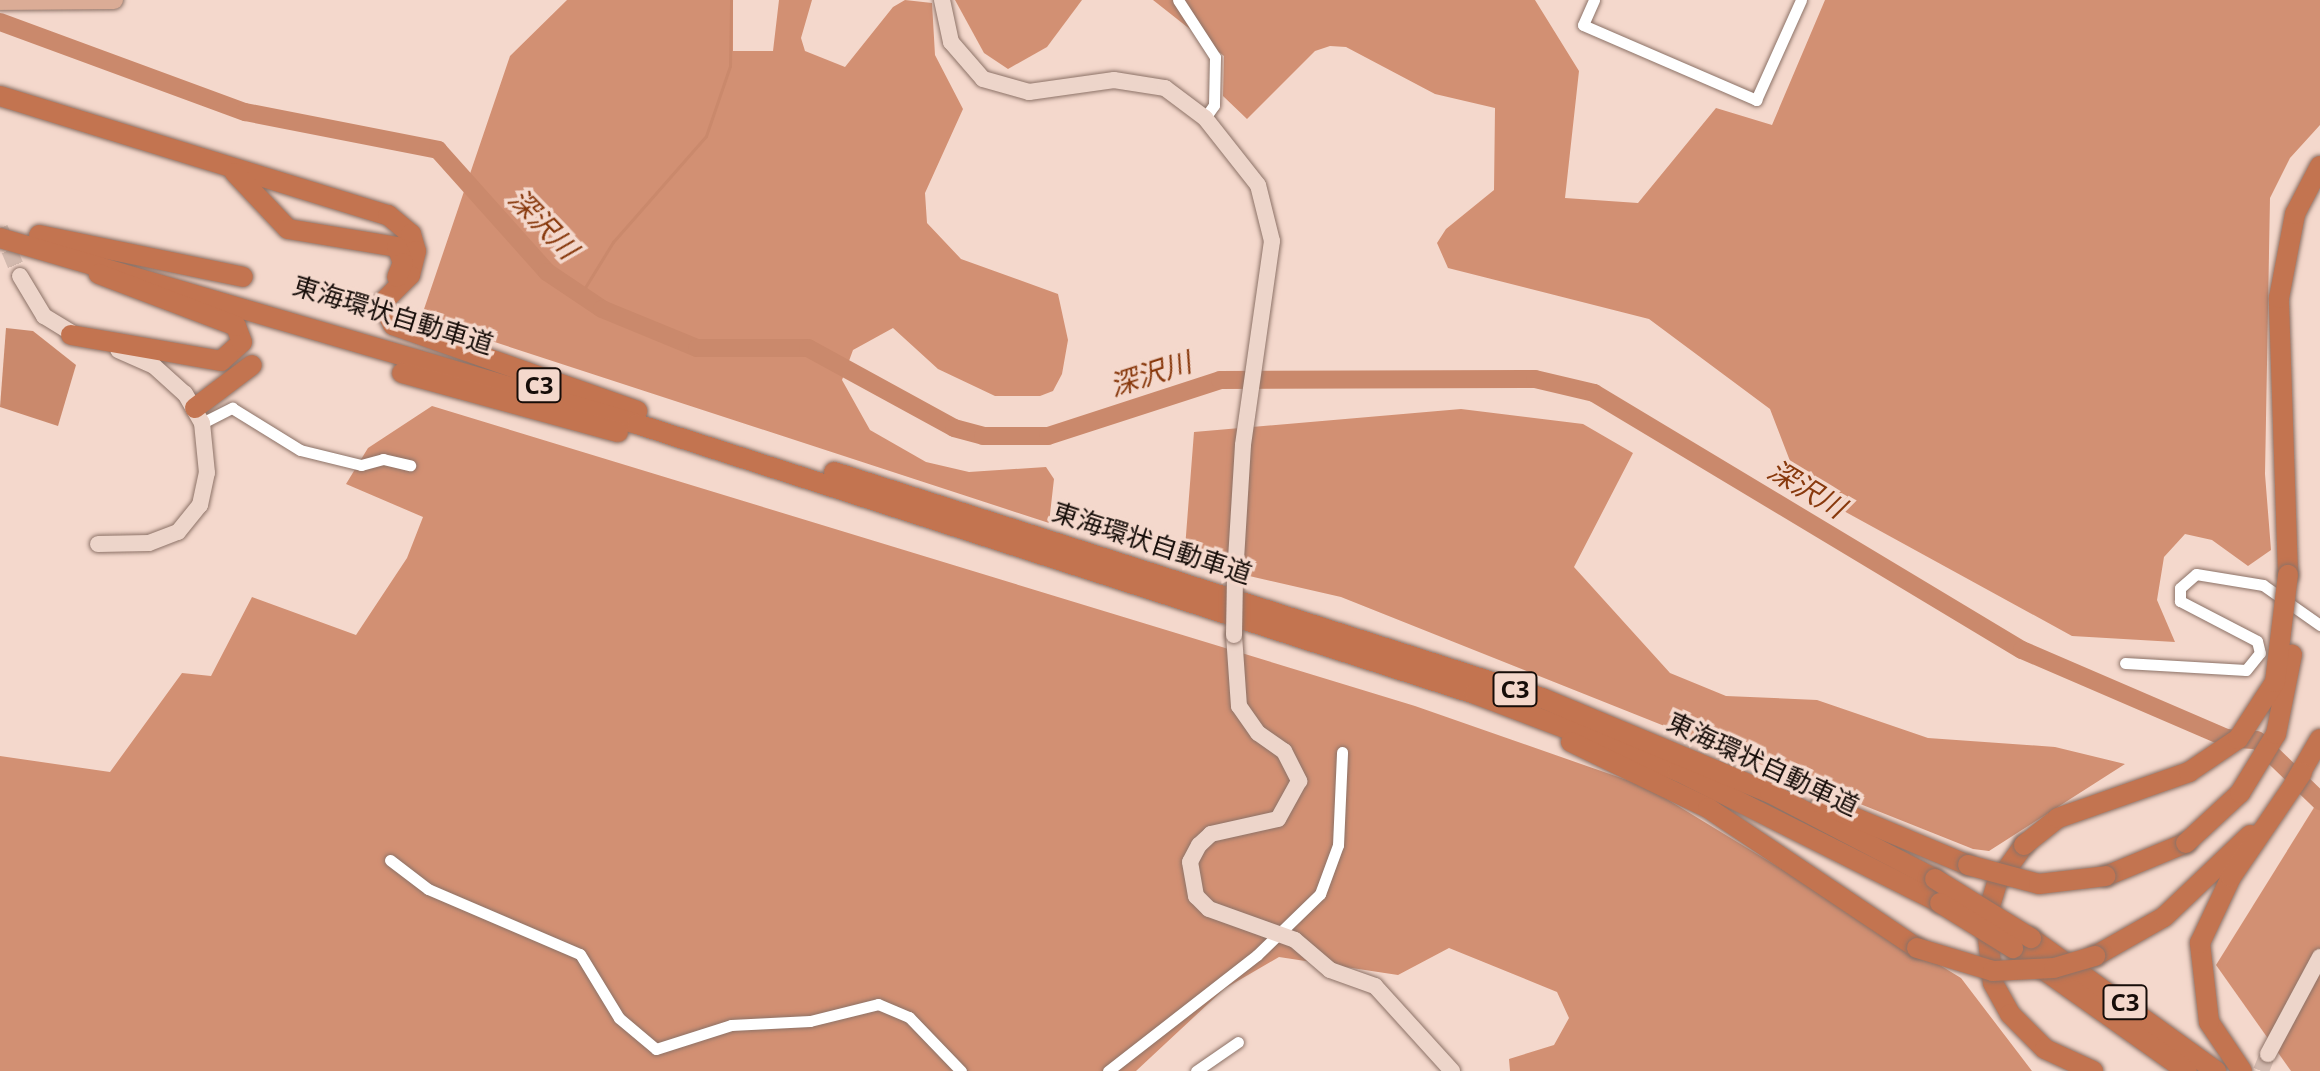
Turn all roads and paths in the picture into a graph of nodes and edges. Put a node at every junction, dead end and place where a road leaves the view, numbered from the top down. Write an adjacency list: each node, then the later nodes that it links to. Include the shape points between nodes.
1 (114, 0): 6 (main road)
2 (942, 0): 8 (street, via 951,42 983,79 1029,92 1140,81 1165,88)
3 (1178, 0): 8 (street, via 1215,57 1214,105)
4 (1594, 0): 5 (street, via 1583,25 1756,100)
5 (1801, 0)
6 (0, 1)
7 (0, 96): 9 (highway)
8 (1205, 118): 33 (street, bridge, via 1264,197 1272,241 1243,445 1234,635 1239,706 1258,733 1284,751 1299,781 1278,819 1211,834 1190,862 1190,879 1209,909)
9 (195, 156): 15 (highway, via 248,180 288,229 397,247 401,272); 19 (highway, via 376,210 404,226 416,260 382,303 393,325)
10 (2320, 166): 24 (highway, via 2295,214 2279,298)
11 (0, 229): 14 (highway); 19 (highway, 東海環状自動車道 / C3)
12 (0, 240): 16 (highway, via 236,326 242,342 221,361); 22 (highway, 東海環状自動車道 / C3, via 179,285)
13 (20, 276): 16 (street, via 33,304)
14 (243, 277)
15 (377, 288)
16 (71, 335): 20 (street, via 154,366)
17 (252, 365): 20 (highway)
18 (402, 373): 22 (highway)
19 (641, 413): 28 (highway, 東海環状自動車道 / C3, via 1312,622)
20 (198, 416): 21 (street, via 232,408 300,450 361,465 383,459); 23 (street, via 207,473 191,519 149,543)
21 (410, 465)
22 (828, 485): 26 (highway, 東海環状自動車道 / C3)
23 (98, 544)
24 (2288, 575): 28 (highway, bridge, via 2292,651 2276,734 2240,793 2186,843 2106,876 2039,884 1968,865 1736,768); 42 (highway, bridge, via 2275,682 2238,739 2189,772 2058,818 2024,845 1997,883 1986,920 1993,983 2010,1014 2045,1049)
25 (2320, 625): 27 (street, via 2263,585 2196,574 2180,588 2180,601 2257,641 2260,653 2246,670)
26 (1362, 657): 32 (highway, C3, bridge, via 1584,747 1708,808 1917,948 1993,971 2054,968 2095,956 2164,917); 34 (highway, 東海環状自動車道 / C3, bridge, via 1678,771)
27 (2125, 663)
28 (1630, 733): 34 (highway, 東海環状自動車道 / C3, bridge, via 1814,814 1935,879)
29 (2320, 739): 32 (highway, C3, via 2302,773)
30 (1342, 752): 33 (street, via 1332,873)
31 (390, 860): 38 (street, via 428,889 580,954 619,1018 656,1049 731,1025 810,1021 878,1004 909,1017)
32 (2224, 872): 45 (highway, C3, via 2198,968 2209,1022)
33 (1281, 933): 39 (street); 41 (street, via 1330,970 1384,993)
34 (2022, 943): 43 (highway, 東海環状自動車道 / C3); 44 (highway, 東海環状自動車道 / C3)
35 (2320, 957): 37 (street)
36 (1238, 1042): 40 (street)
37 (2268, 1054)
38 (961, 1071)
39 (1108, 1071)
40 (1196, 1071)
41 (1452, 1071)
42 (2093, 1071)
43 (2187, 1071)
44 (2216, 1071)
45 (2242, 1071)

